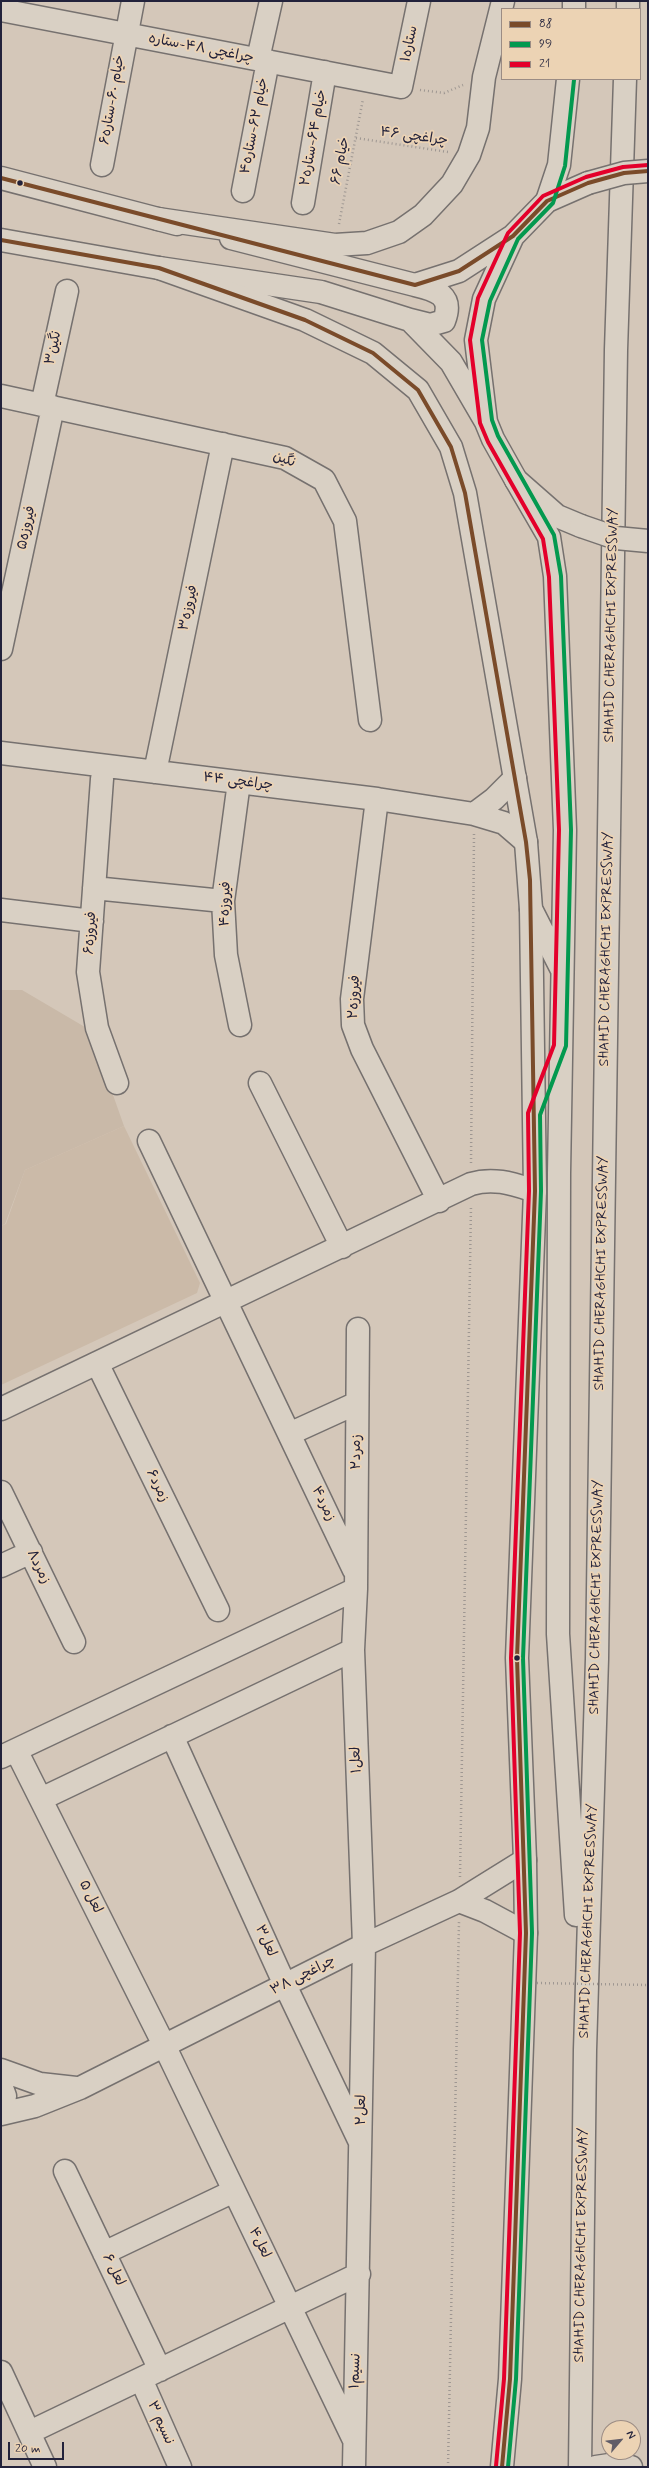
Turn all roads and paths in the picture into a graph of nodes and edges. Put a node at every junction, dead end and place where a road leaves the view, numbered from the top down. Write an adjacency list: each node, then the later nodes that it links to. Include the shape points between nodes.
1 (133, 1): 6 (main road, خیام ۶۰-ستاره۶)
2 (271, 1): 7 (main road, خیام ۶۲-ستاره۴)
3 (419, 1): 13 (main road, ستاره۱)
4 (501, 9): 9 (main road)
5 (1, 10): 6 (main road, چراغچی ۴۸-ستاره)
6 (125, 35): 7 (main road, چراغچی ۴۸-ستاره); 16 (main road, خیام ۶۰-ستاره۶)
7 (263, 60): 8 (main road, چراغچی ۴۸-ستاره); 19 (main road, خیام ۶۲-ستاره۴)
8 (325, 72): 12 (main road, چراغچی ۴۸-ستاره); 21 (main road, خیام ۶۴-ستاره۲)
9 (484, 77): 13 (path, via 444,93); 15 (main road, via 478,128)
10 (568, 80): 20 (main road, via 559,165)
11 (625, 80): 86 (main road, SHAHID CHERAGHCHI EXPRESSWAY, via 616,350 597,1651)
12 (366, 81): 13 (main road, چراغچی ۴۸-ستاره); 14 (path, خیام ۶۶)
13 (401, 87)
14 (356, 138): 15 (path, چراغچی ۴۶); 25 (path, خیام ۶۶)
15 (468, 155): 25 (main road, via 452,184 423,215 399,232 367,243)
16 (102, 165)
17 (648, 171): 20 (main road, bridge, via 624,173 588,183)
18 (1, 178): 22 (main road)
19 (242, 191)
20 (547, 201): 23 (main road)
21 (303, 203)
22 (158, 219): 25 (main road); 27 (main road)
23 (513, 236): 27 (main road, via 459,271); 32 (main road, via 484,299 476,340)
24 (1, 240): 26 (main road)
25 (335, 246)
26 (159, 268): 29 (main road, via 321,292); 40 (main road, via 305,320 373,353 418,390 451,447 465,493)
27 (415, 285): 29 (main road, via 436,290 447,304 447,313 444,321 430,325)
28 (67, 291): 31 (main road, نگین۳)
29 (410, 320): 32 (main road, via 451,362)
30 (1, 396): 31 (main road, نگین)
31 (48, 406): 33 (main road, نگین); 36 (main road, فیروزه۵)
32 (486, 422): 34 (main road, via 493,440)
33 (223, 444): 37 (main road, نگین, via 285,458 324,480 345,521); 39 (main road, فیروزه۳)
34 (516, 480): 35 (main road, bridge, via 557,516 616,538); 51 (main road, via 549,537 555,576 565,830)
35 (648, 541)
36 (1, 649)
37 (370, 720)
38 (1, 753): 39 (main road, چراغچی ۴۴)
39 (154, 772): 42 (main road, چراغچی ۴۴)
40 (515, 778): 44 (main road); 45 (main road)
41 (102, 779): 46 (main road, فیروزه۶)
42 (239, 782): 43 (main road, چراغچی ۴۴); 47 (main road, فیروزه۴)
43 (377, 799): 44 (main road, چراغچی ۴۴); 60 (main road, فیروزه۲, via 352,999 353,1025 362,1050)
44 (474, 814): 45 (main road, چراغچی ۴۴, via 504,823); 58 (path)
45 (526, 842): 48 (main road)
46 (94, 888): 47 (main road); 50 (main road, فیروزه۶)
47 (224, 901): 52 (main road, فیروزه۴, via 226,955)
48 (531, 909): 51 (main road); 56 (main road)
49 (1, 910): 50 (main road)
50 (92, 921): 54 (main road, فیروزه۶, via 88,972 97,1028)
51 (562, 971): 53 (main road)
52 (240, 1025)
53 (560, 1046): 56 (main road); 86 (main road, via 558,1634)
54 (117, 1083)
55 (260, 1083): 61 (main road)
56 (534, 1114): 59 (main road)
57 (149, 1141): 62 (main road, زمرد۴)
58 (471, 1184): 59 (main road, via 483,1180 504,1181); 60 (main road); 79 (path)
59 (535, 1191): 78 (main road, via 517,1658)
60 (439, 1201): 61 (main road)
61 (342, 1247): 62 (main road)
62 (226, 1302): 64 (main road); 67 (main road, زمرد۴)
63 (358, 1329): 65 (main road, زمرد۲)
64 (97, 1363): 66 (main road); 72 (main road, زمرد۶)
65 (357, 1403): 67 (main road); 71 (main road, زمرد۲)
66 (1, 1409)
67 (289, 1434): 71 (main road, زمرد۴)
68 (1, 1492): 69 (main road, زمرد۸)
69 (30, 1552): 70 (main road); 73 (main road, زمرد۸)
70 (1, 1566)
71 (356, 1582): 74 (main road, لعل۱); 76 (main road)
72 (218, 1610)
73 (74, 1642)
74 (353, 1650): 75 (main road); 81 (main road, لعل۱)
75 (172, 1736): 77 (main road); 83 (main road, لعل۳)
76 (8, 1753): 77 (main road, لعل ۵)
77 (41, 1799): 85 (main road, لعل ۵)
78 (525, 1860): 79 (main road, چراغچی ۳۸); 80 (main road)
79 (459, 1901): 80 (main road, via 485,1911); 81 (main road, چراغچی ۳۸); 106 (path)
80 (526, 1933): 107 (main road, via 510,2379)
81 (364, 1945): 83 (main road, چراغچی ۳۸); 92 (main road, لعل۲)
82 (537, 1983): 84 (path, bridge)
83 (285, 1985): 85 (main road, چراغچی ۳۸); 92 (main road, لعل۳)
84 (648, 1985)
85 (164, 2045): 89 (main road, چراغچی ۳۸); 94 (main road, لعل۴)
86 (585, 2050): 108 (main road, SHAHID CHERAGHCHI EXPRESSWAY)
87 (1, 2070): 89 (main road, via 40,2084)
88 (1, 2085): 90 (main road, via 4,2096)
89 (80, 2088): 91 (main road, چراغچی ۳۸, via 35,2106)
90 (1, 2108)
91 (1, 2114)
92 (362, 2145): 96 (main road, لعل۲)
93 (65, 2171): 95 (main road, لعل ۶)
94 (234, 2191): 95 (main road); 97 (main road, لعل۴)
95 (104, 2253): 98 (main road, لعل ۶)
96 (359, 2274): 97 (main road); 102 (main road, نسیم۱)
97 (290, 2308): 98 (main road); 102 (main road, لعل۴)
98 (160, 2370): 100 (main road)
99 (1, 2372): 101 (main road)
100 (141, 2379): 101 (main road); 104 (main road, نسیم ۳)
101 (30, 2432): 103 (main road)
102 (354, 2441): 105 (main road, نسیم۱)
103 (45, 2467)
104 (180, 2467)
105 (354, 2467)
106 (448, 2467)
107 (502, 2467)
108 (580, 2467)
109 (596, 2467): 110 (main road, via 616,2464)
110 (630, 2467)

